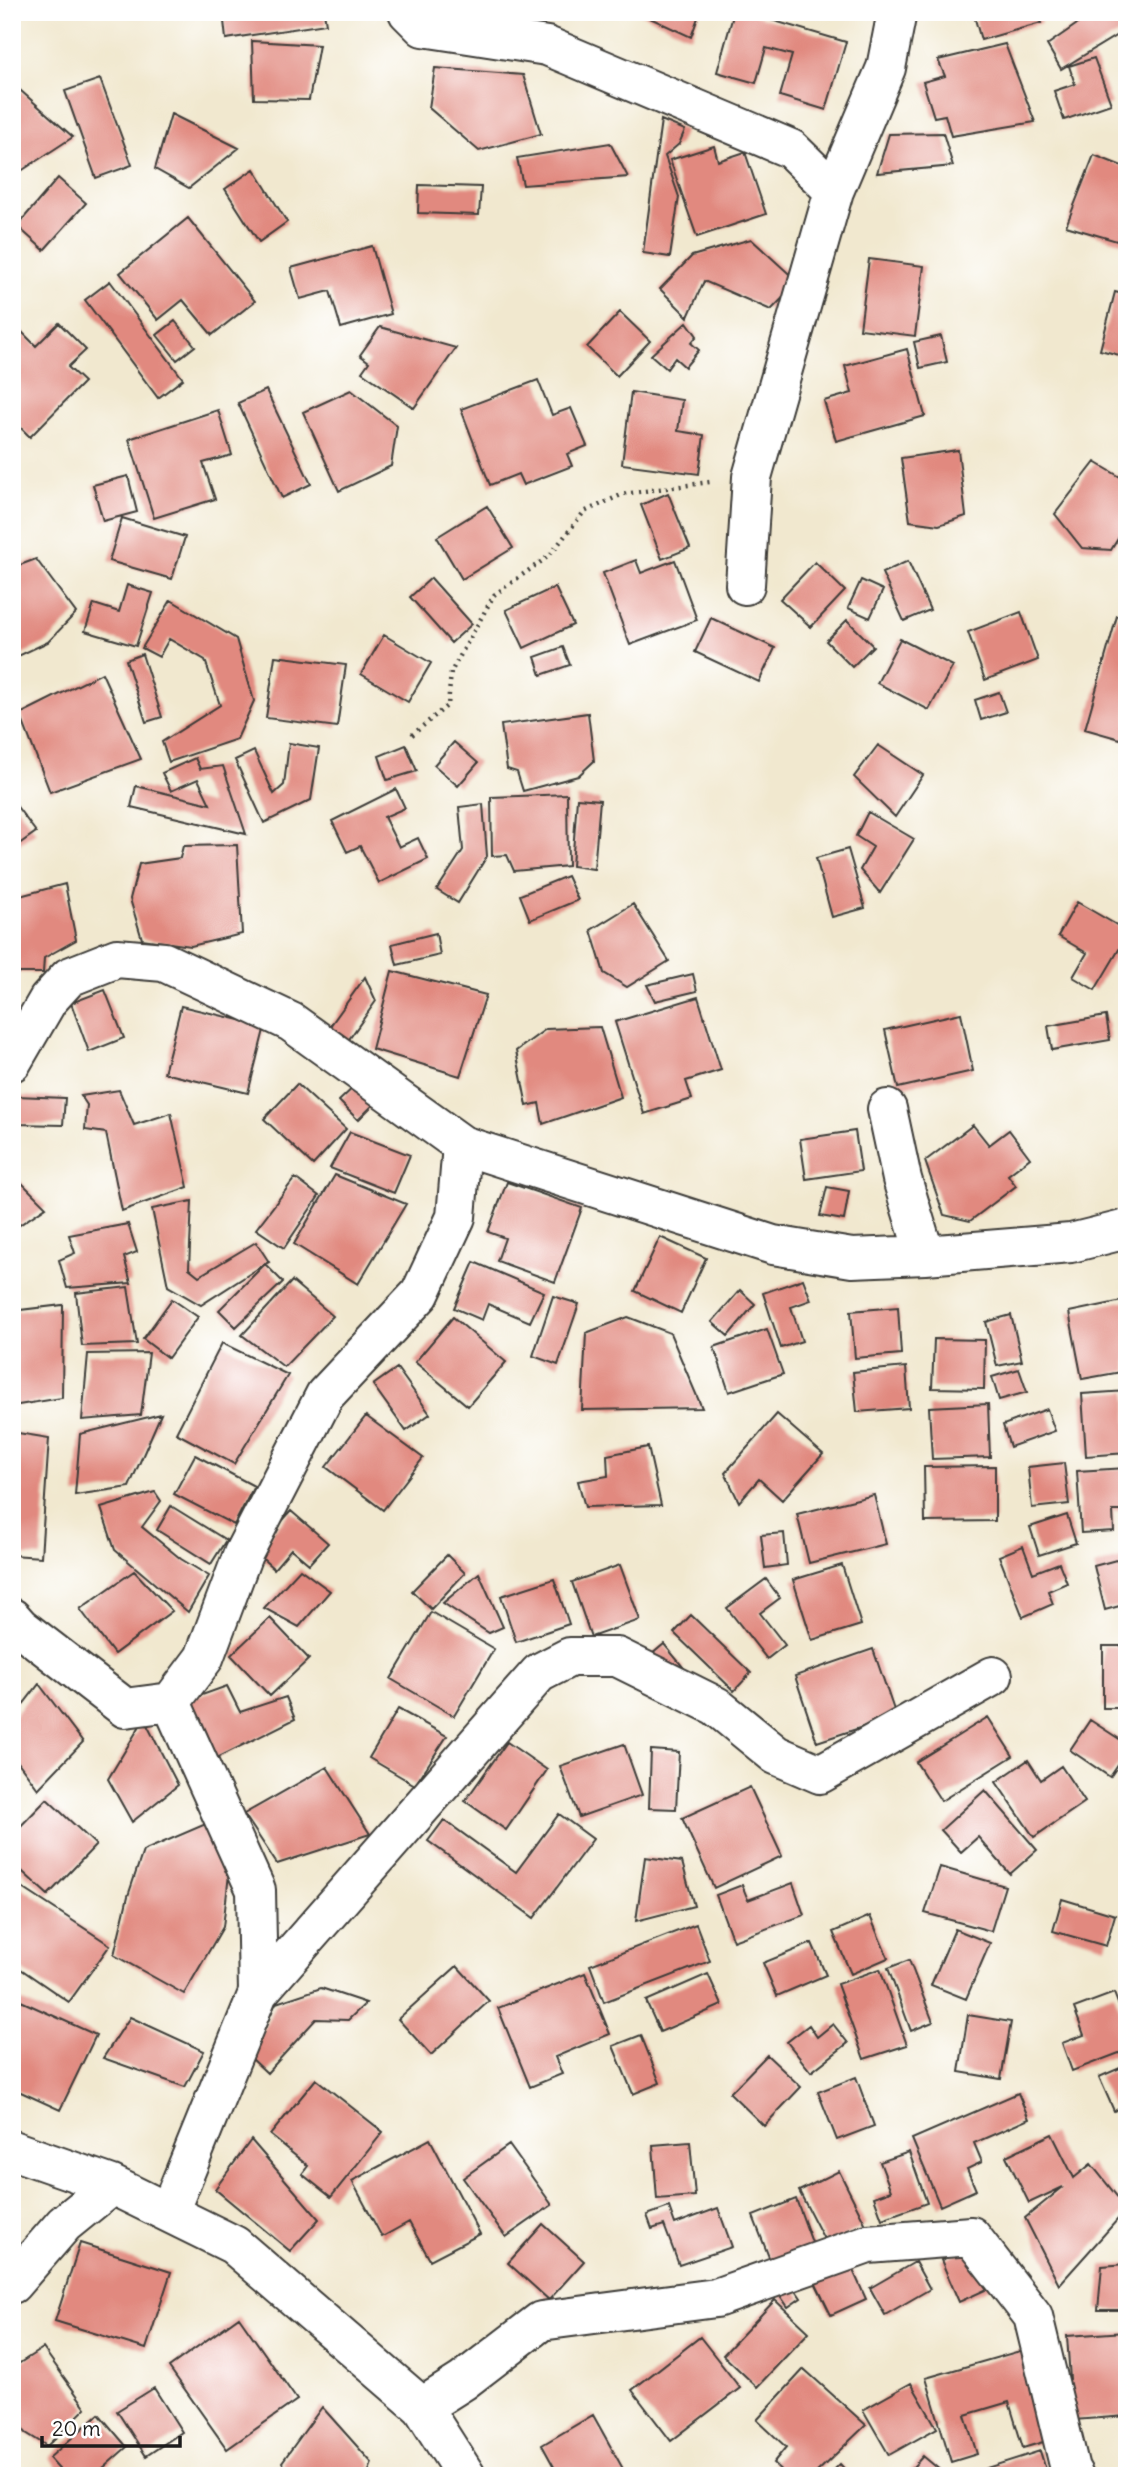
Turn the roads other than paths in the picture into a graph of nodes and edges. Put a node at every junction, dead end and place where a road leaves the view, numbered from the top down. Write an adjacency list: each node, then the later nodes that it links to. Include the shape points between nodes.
1 (408, 12): 3 (street, via 423,27 547,46 791,149)
2 (897, 12): 3 (street, via 886,68)
3 (834, 191): 4 (street, via 752,477)
4 (745, 585)
5 (12, 1062): 7 (street, via 48,1000 69,977 117,958 164,962 291,1023)
6 (887, 1108): 9 (street)
7 (462, 1145): 9 (street, via 773,1245 852,1258); 12 (street, via 456,1217 420,1294 325,1395 243,1554 204,1658)
8 (1127, 1229): 9 (street, via 1070,1243)
9 (925, 1255)
10 (12, 1618): 12 (street, via 125,1708)
11 (993, 1676): 13 (street, via 820,1774 776,1755 716,1706 617,1657 570,1657 539,1673)
12 (171, 1702): 13 (street, via 256,1890)
13 (258, 1993): 16 (street)
14 (12, 2150): 15 (street)
15 (112, 2185): 16 (street); 17 (street, via 64,2224)
16 (169, 2212): 18 (street, via 234,2245)
17 (12, 2284)
18 (422, 2407): 19 (street); 20 (street, via 541,2322 716,2298 868,2244 971,2236 1033,2316)
19 (466, 2476)
20 (1074, 2476)

